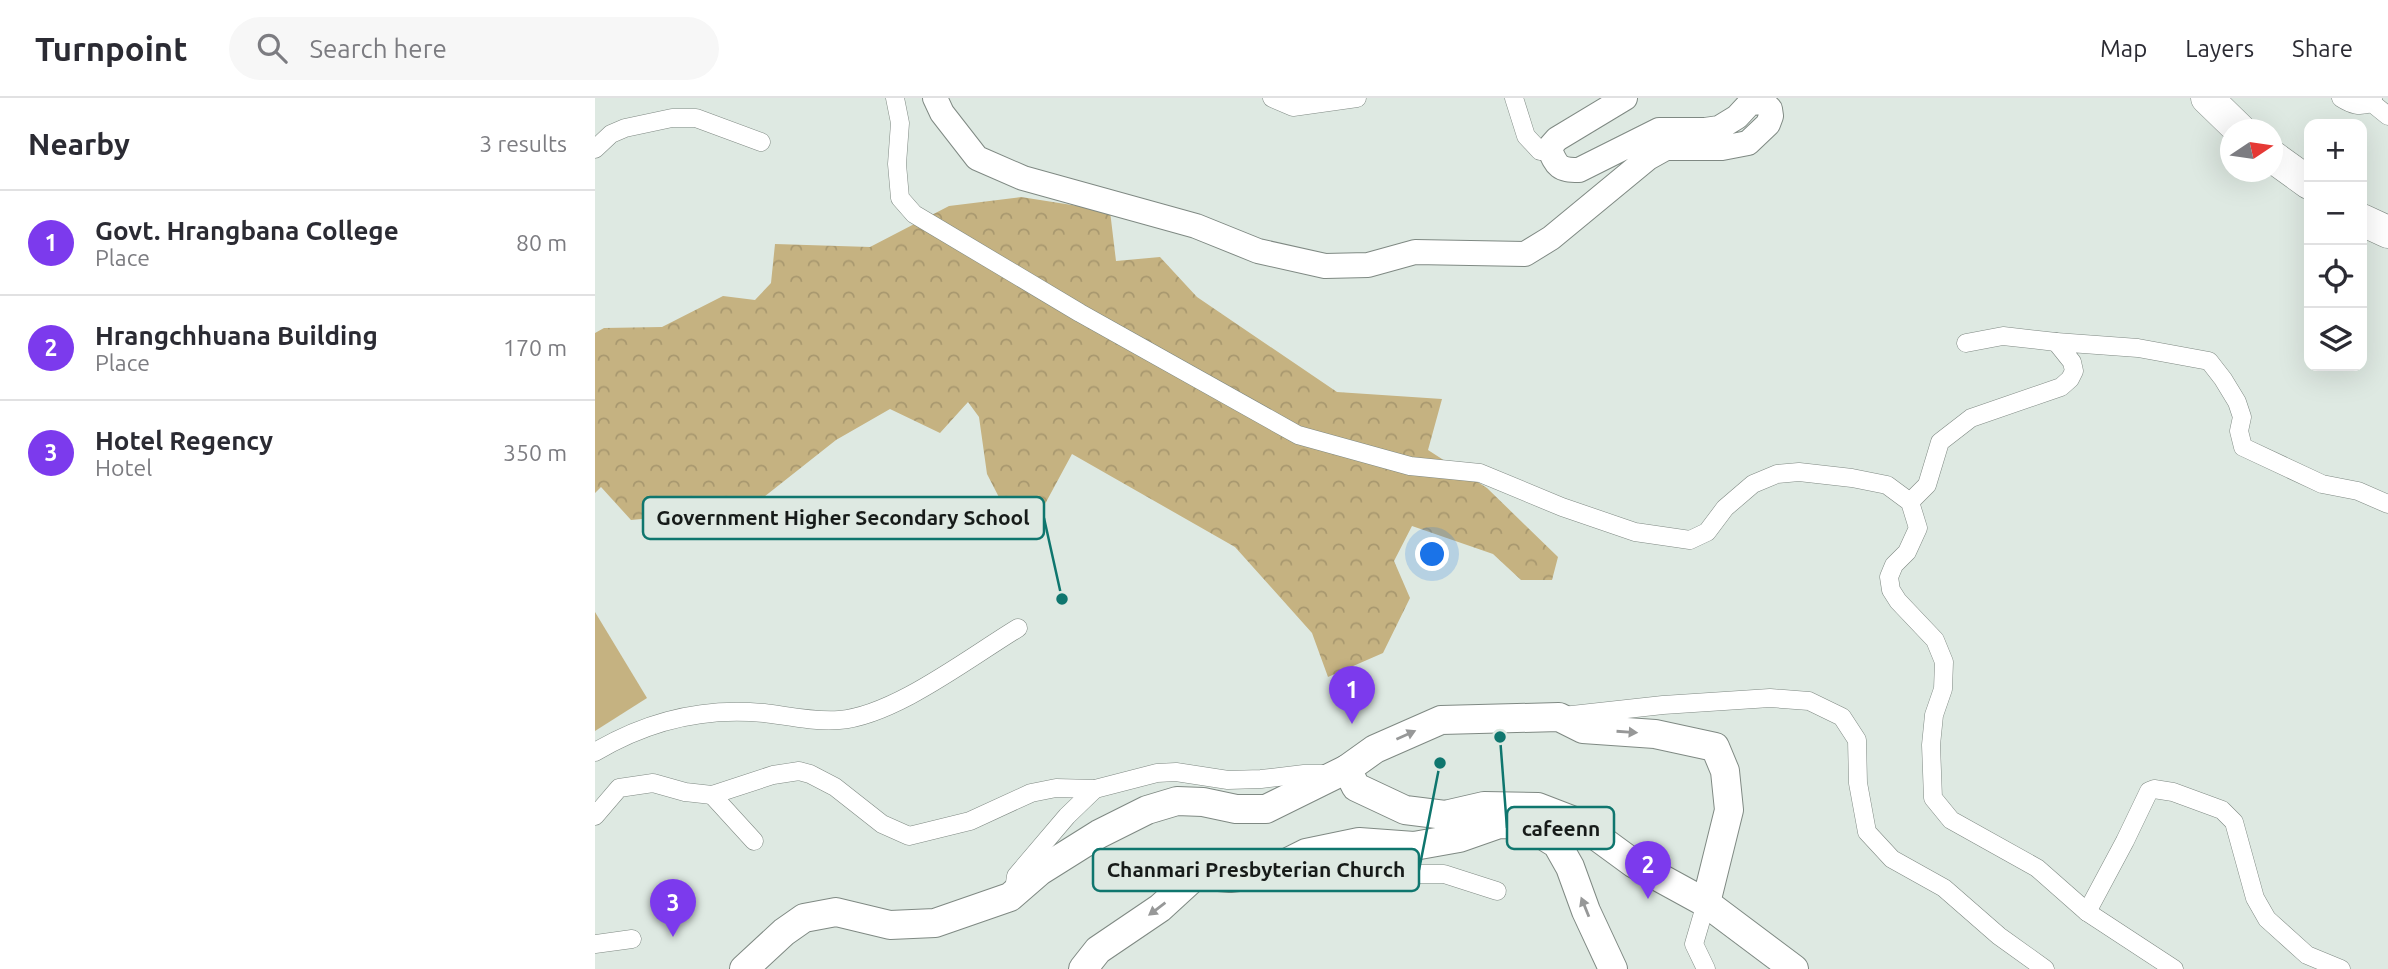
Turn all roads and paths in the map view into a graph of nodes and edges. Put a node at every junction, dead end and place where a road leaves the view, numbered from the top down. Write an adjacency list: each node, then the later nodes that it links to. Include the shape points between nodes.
1 (895, 98): 21 (street, via 900,123 899,198 914,214 1298,435 1411,466 1480,473 1635,532 1690,540 1707,532 1725,508 1753,484 1777,474 1798,472 1887,485)
2 (935, 98): 13 (street, via 977,158 1023,178 1196,226 1258,251 1325,266 1368,265 1415,252 1525,254 1551,239 1648,158 1666,148 1748,143 1768,124 1770,109 1763,102 1750,103 1719,128 1659,130 1579,170 1559,167)
3 (1272, 98): 4 (street, via 1293,107)
4 (1357, 98)
5 (1514, 98): 13 (street, via 1525,136 1540,152)
6 (1625, 98): 13 (street)
7 (2207, 98): 11 (highway)
8 (2341, 98): 9 (street, via 2362,106)
9 (2372, 101): 10 (street)
10 (2388, 116)
11 (2229, 119)
12 (761, 142): 14 (street, via 696,118 672,118 625,128)
13 (1549, 148)
14 (595, 149)
15 (2283, 164): 16 (highway)
16 (2308, 182)
17 (2367, 222): 18 (highway)
18 (2388, 232)
19 (1966, 342): 20 (street, via 2003,336)
20 (2056, 342): 21 (street, via 2072,362 2070,379 2061,387 1971,418 1940,442 1927,485); 22 (street, via 2138,348 2209,361 2237,402 2243,447 2322,484 2358,491)
21 (1910, 502): 35 (street, via 1918,528 1889,577 1898,601 1935,640 1944,662 1931,745 1933,798 1951,820 2037,868)
22 (2388, 504)
23 (1018, 628): 25 (street, via 916,691 861,716 838,720 761,713 661,720)
24 (1559, 717): 26 (main road, one-way to 24, via 1375,749 1441,720); 34 (main road, one-way to 34, via 1583,729 1655,734 1715,747 1725,771 1729,810); 43 (street, via 1770,698 1809,701 1842,717 1857,740 1858,783 1867,832 1892,859 1944,888)
25 (595, 751)
26 (1342, 771): 27 (street, via 1228,780 1157,773); 32 (main road, via 1266,809 1177,801 1146,810 1039,871); 34 (main road, via 1356,787 1405,810 1445,815 1483,806 1538,807 1577,822 1633,863)
27 (1095, 789): 28 (street, via 1031,793 970,821 909,836 882,824 835,787 799,771); 32 (street, via 1016,876)
28 (712, 794): 29 (street, via 653,783 619,788); 30 (street)
29 (595, 817)
30 (754, 841)
31 (1306, 853): 33 (street, via 1324,866 1444,874); 39 (main road, one-way to 39, via 1264,874 1196,875 1160,908 1098,950); 40 (main road, one-way to 31, via 1557,844 1526,825 1499,824 1459,838 1414,846 1359,842)
32 (1018, 891): 38 (main road, via 935,923 890,925 837,912 804,918)
33 (1497, 891)
34 (1706, 903): 41 (street, via 1694,944); 42 (main road)
35 (2087, 912): 44 (street); 45 (street, via 2149,791 2173,792 2222,810 2234,822 2255,898 2267,919 2307,955)
36 (632, 939): 37 (street)
37 (595, 944)
38 (744, 969)
39 (1083, 969)
40 (1613, 969)
41 (1706, 969)
42 (1794, 969)
43 (2045, 969)
44 (2174, 969)
45 (2341, 969)

